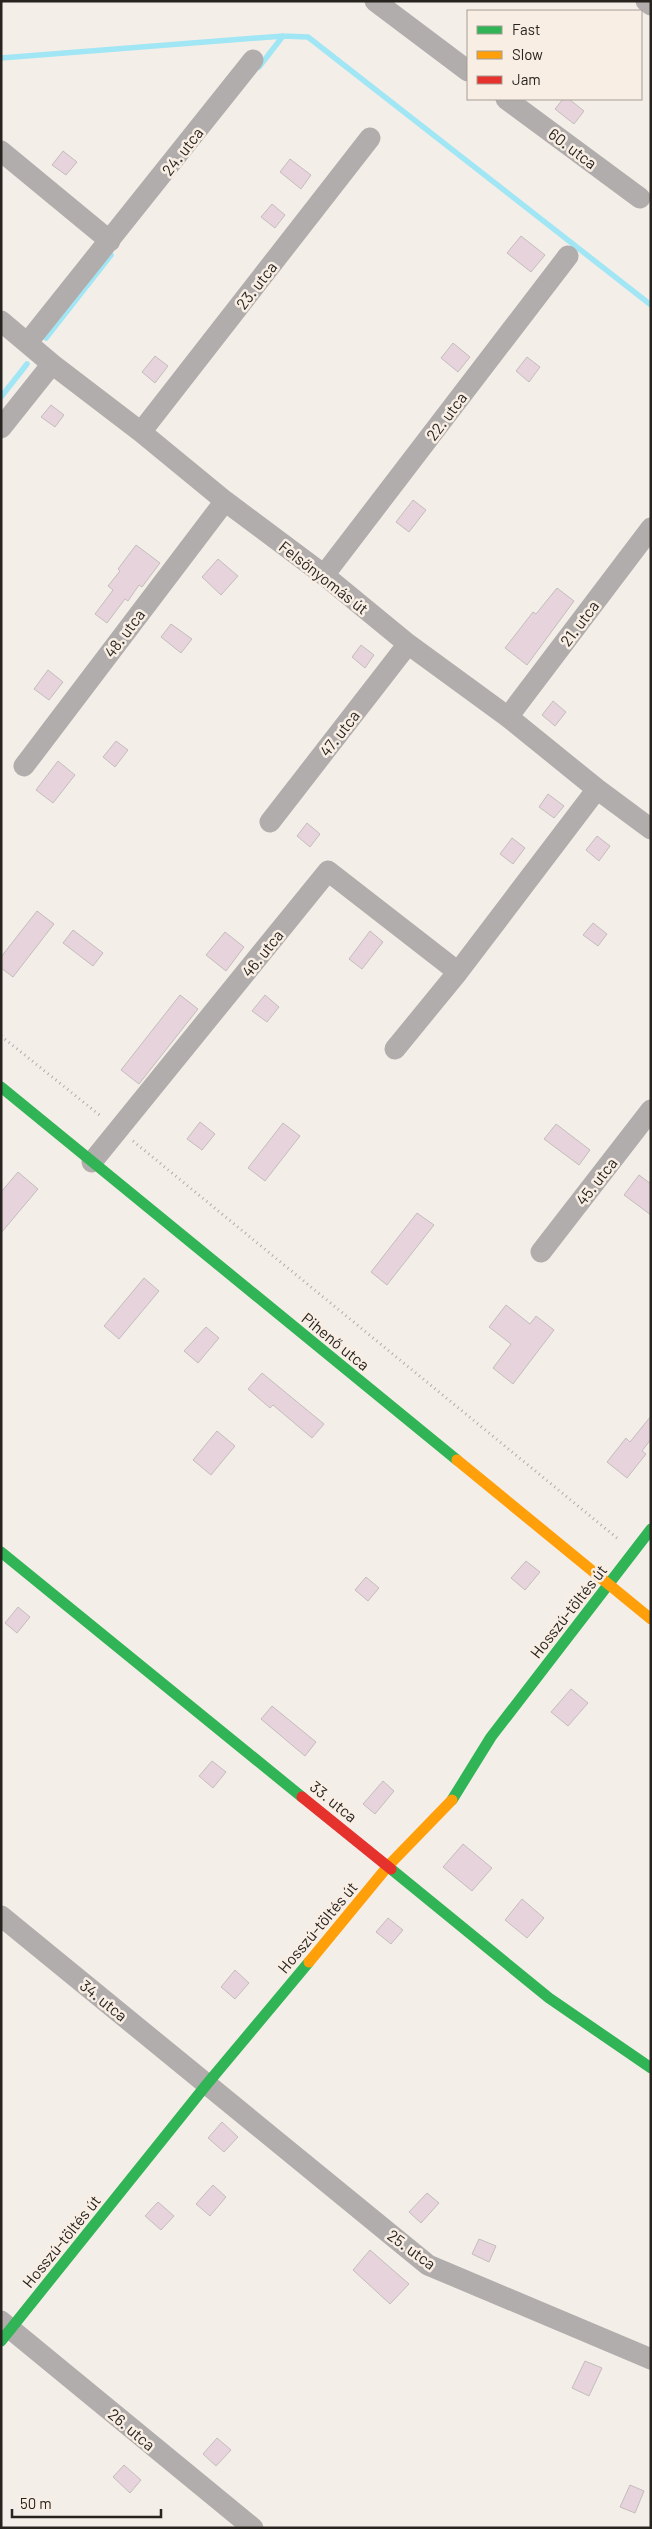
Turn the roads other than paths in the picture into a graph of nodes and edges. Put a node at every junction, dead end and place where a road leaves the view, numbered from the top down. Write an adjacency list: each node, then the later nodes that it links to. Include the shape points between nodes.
1 (375, 1): 5 (street)
2 (646, 1): 3 (street)
3 (651, 4)
4 (253, 60): 10 (street, 24. utca)
5 (467, 70)
6 (507, 100): 9 (street, 60. utca)
7 (370, 138): 16 (street, 23. utca)
8 (1, 152): 10 (street)
9 (640, 198)
10 (110, 241): 13 (street, 24. utca)
11 (568, 256): 19 (street, 22. utca)
12 (1, 321): 13 (street, Felsőnyomás út)
13 (28, 342): 14 (street, Felsőnyomás út)
14 (52, 364): 15 (street); 16 (street, Felsőnyomás út)
15 (1, 428)
16 (141, 432): 17 (street, Felsőnyomás út)
17 (225, 501): 19 (street, Felsőnyomás út); 22 (street, 48. utca)
18 (651, 528): 21 (street, 21. utca)
19 (324, 575): 20 (street, Felsőnyomás út)
20 (408, 644): 21 (street, Felsőnyomás út); 24 (street, 47. utca)
21 (508, 717): 23 (street, Felsőnyomás út)
22 (24, 766)
23 (597, 789): 25 (street, Felsőnyomás út); 26 (street)
24 (270, 822)
25 (651, 829)
26 (458, 972): 27 (street); 30 (street, 46. utca, via 328,871)
27 (395, 1049)
28 (1, 1087): 30 (street, Pihenő utca)
29 (651, 1110): 31 (street, 45. utca)
30 (92, 1162): 34 (street, Pihenő utca)
31 (541, 1252)
32 (651, 1529): 34 (street, Hosszú-töltés út)
33 (1, 1552): 36 (street, 33. utca)
34 (609, 1585): 35 (street, Pihenő utca); 36 (street, Hosszú-töltés út, via 490,1737 451,1802)
35 (651, 1619)
36 (388, 1866): 38 (street, 33. utca, via 549,1998); 39 (street, Hosszú-töltés út)
37 (1, 1916): 39 (street, 34. utca)
38 (651, 2068)
39 (207, 2084): 40 (street, Hosszú-töltés út); 41 (street, 25. utca, via 428,2265)
40 (5, 2330): 42 (street, 26. utca)
41 (651, 2359)
42 (253, 2528)

